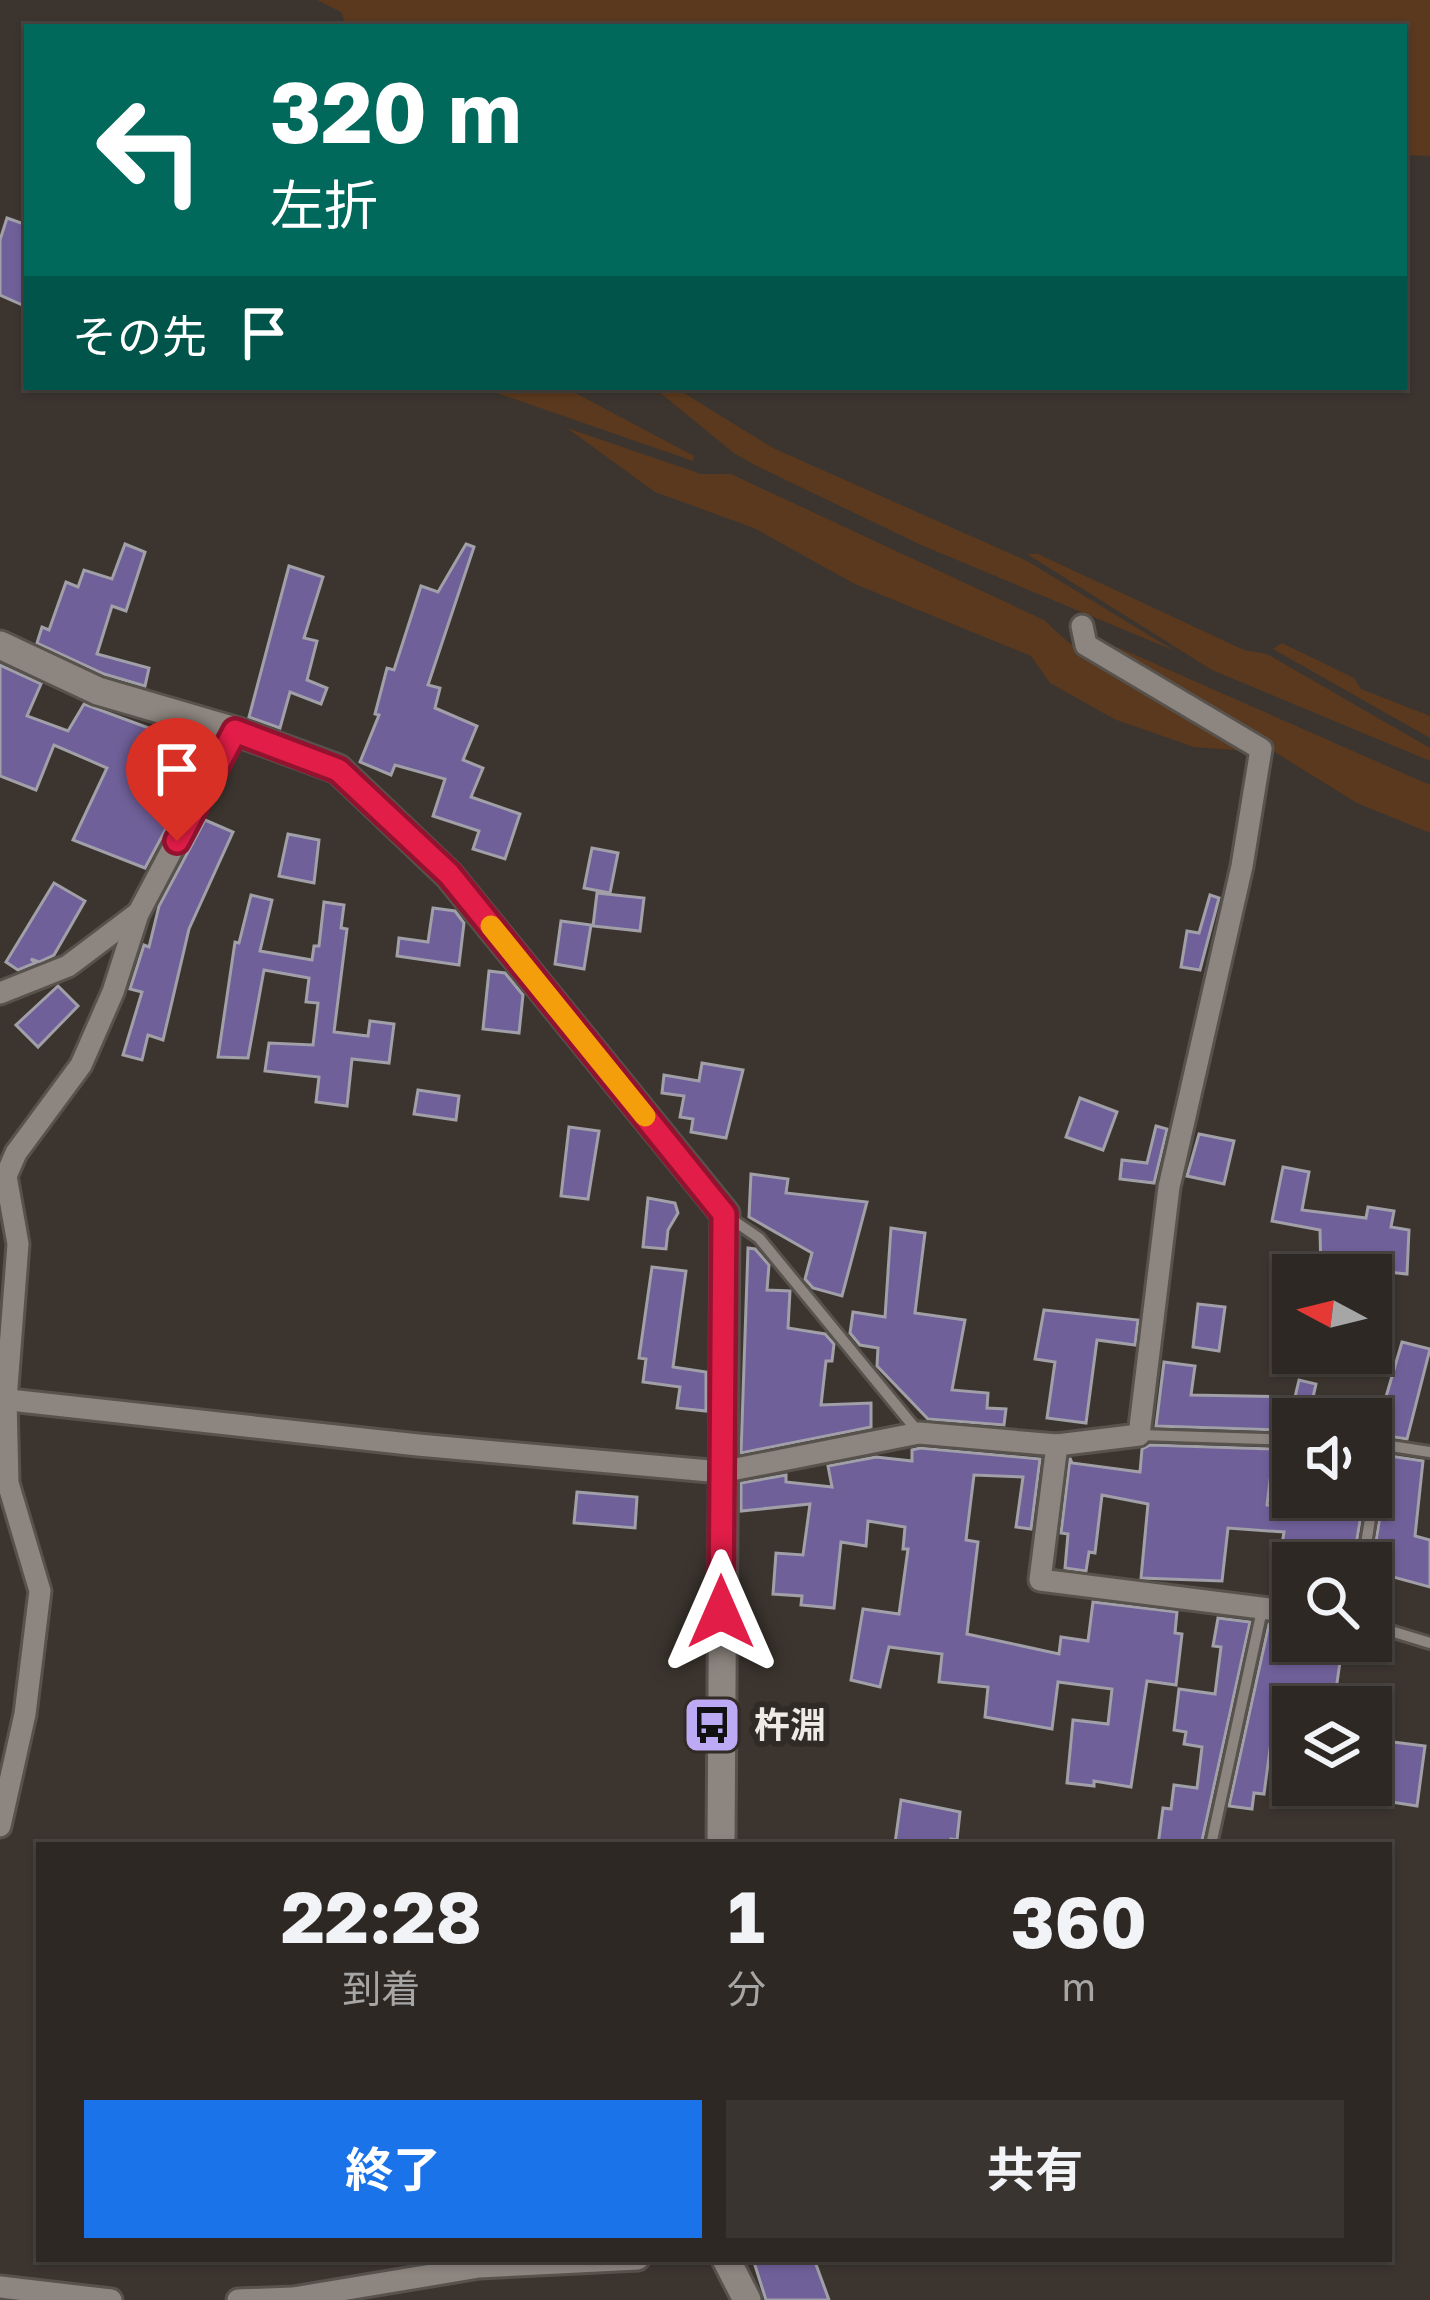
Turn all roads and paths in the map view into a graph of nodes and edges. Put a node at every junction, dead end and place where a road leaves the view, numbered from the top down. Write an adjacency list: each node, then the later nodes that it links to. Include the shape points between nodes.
1 (1082, 626): 9 (street, via 1086,645 1261,749 1169,1187)
2 (0, 645): 3 (street, via 98,691)
3 (235, 731): 4 (street); 6 (street, via 338,770 449,874)
4 (138, 914): 5 (street, via 68,966); 7 (street, via 81,1065 6,1176 17,1244)
5 (0, 993)
6 (724, 1214): 8 (lane, via 759,1238); 14 (street)
7 (3, 1399): 14 (street); 19 (street, via 8,1483 40,1591)
8 (920, 1433): 11 (street); 14 (street)
9 (1139, 1435): 10 (lane); 11 (street)
10 (1272, 1439)
11 (1057, 1445): 15 (street, via 1040,1580)
12 (1392, 1446): 13 (lane)
13 (1430, 1452)
14 (722, 1472): 20 (street)
15 (1262, 1610): 16 (street); 21 (lane)
16 (1272, 1611)
17 (1392, 1631): 18 (lane)
18 (1430, 1643)
19 (0, 1826)
20 (721, 1842)
21 (1212, 1842)
22 (578, 2262): 27 (street, via 479,2267)
23 (728, 2262): 28 (street)
24 (0, 2287): 25 (street)
25 (26, 2296): 26 (street)
26 (111, 2300)
27 (238, 2300)
28 (747, 2300)

